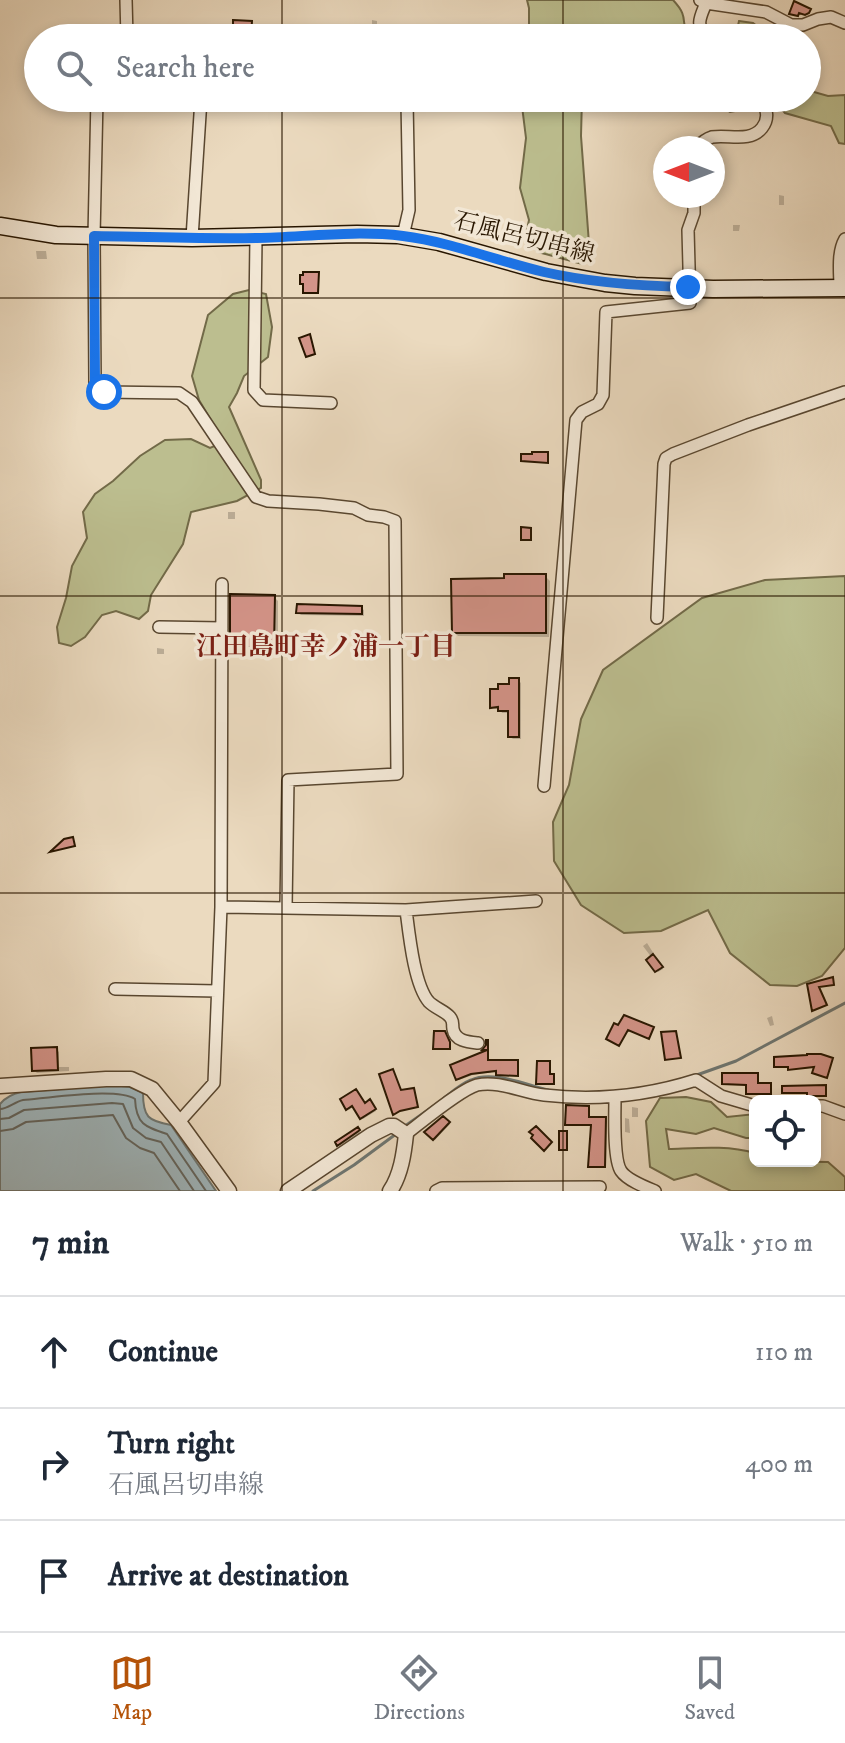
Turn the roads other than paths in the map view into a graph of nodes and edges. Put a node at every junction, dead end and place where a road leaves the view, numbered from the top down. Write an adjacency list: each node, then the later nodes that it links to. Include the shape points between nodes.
1 (126, 0): 4 (street)
2 (703, 1): 5 (street); 6 (street, via 766,12)
3 (845, 23): 7 (street, via 831,17)
4 (127, 24)
5 (700, 24)
6 (789, 24)
7 (806, 24)
8 (97, 112): 15 (street)
9 (200, 112): 17 (street)
10 (407, 112): 16 (street, via 409,210)
11 (767, 112): 12 (street, via 758,133)
12 (725, 137)
13 (694, 208): 20 (street, via 688,230)
14 (0, 226): 15 (main road, 石風呂切串線)
15 (94, 236): 17 (main road, 石風呂切串線); 31 (street, via 95,383 104,392 179,393 192,402 256,497 354,508 395,521 397,774 288,780)
16 (403, 236): 18 (main road, 石風呂切串線); 20 (main road, 石風呂切串線, via 575,278)
17 (192, 238): 18 (main road, 石風呂切串線)
18 (256, 238): 23 (street, via 254,390 263,400)
19 (845, 239): 21 (street, via 840,256)
20 (688, 287): 21 (main road, 石風呂切串線); 28 (street, via 690,303 606,312 603,395 576,420)
21 (843, 288)
22 (845, 392): 25 (street, via 666,458)
23 (331, 403)
24 (222, 584): 27 (street)
25 (657, 618)
26 (159, 627): 27 (street)
27 (222, 628): 30 (street)
28 (544, 786)
29 (536, 901): 32 (street)
30 (221, 907): 31 (street); 34 (street)
31 (286, 907): 32 (street)
32 (406, 910): 35 (street, via 423,992 449,1015 459,1039)
33 (115, 989): 34 (street)
34 (217, 991): 41 (street, via 214,1083)
35 (478, 1043)
36 (0, 1086): 41 (street, via 131,1079 152,1089)
37 (615, 1098): 38 (street, via 696,1080 721,1096); 42 (street, via 556,1097 480,1084); 48 (street, via 621,1172)
38 (749, 1104)
39 (821, 1106): 40 (street)
40 (845, 1114)
41 (179, 1122): 45 (street)
42 (406, 1134): 44 (street); 46 (street, via 389,1126)
43 (600, 1187): 47 (street)
44 (396, 1189)
45 (229, 1191)
46 (288, 1191)
47 (436, 1191)
48 (655, 1191)

